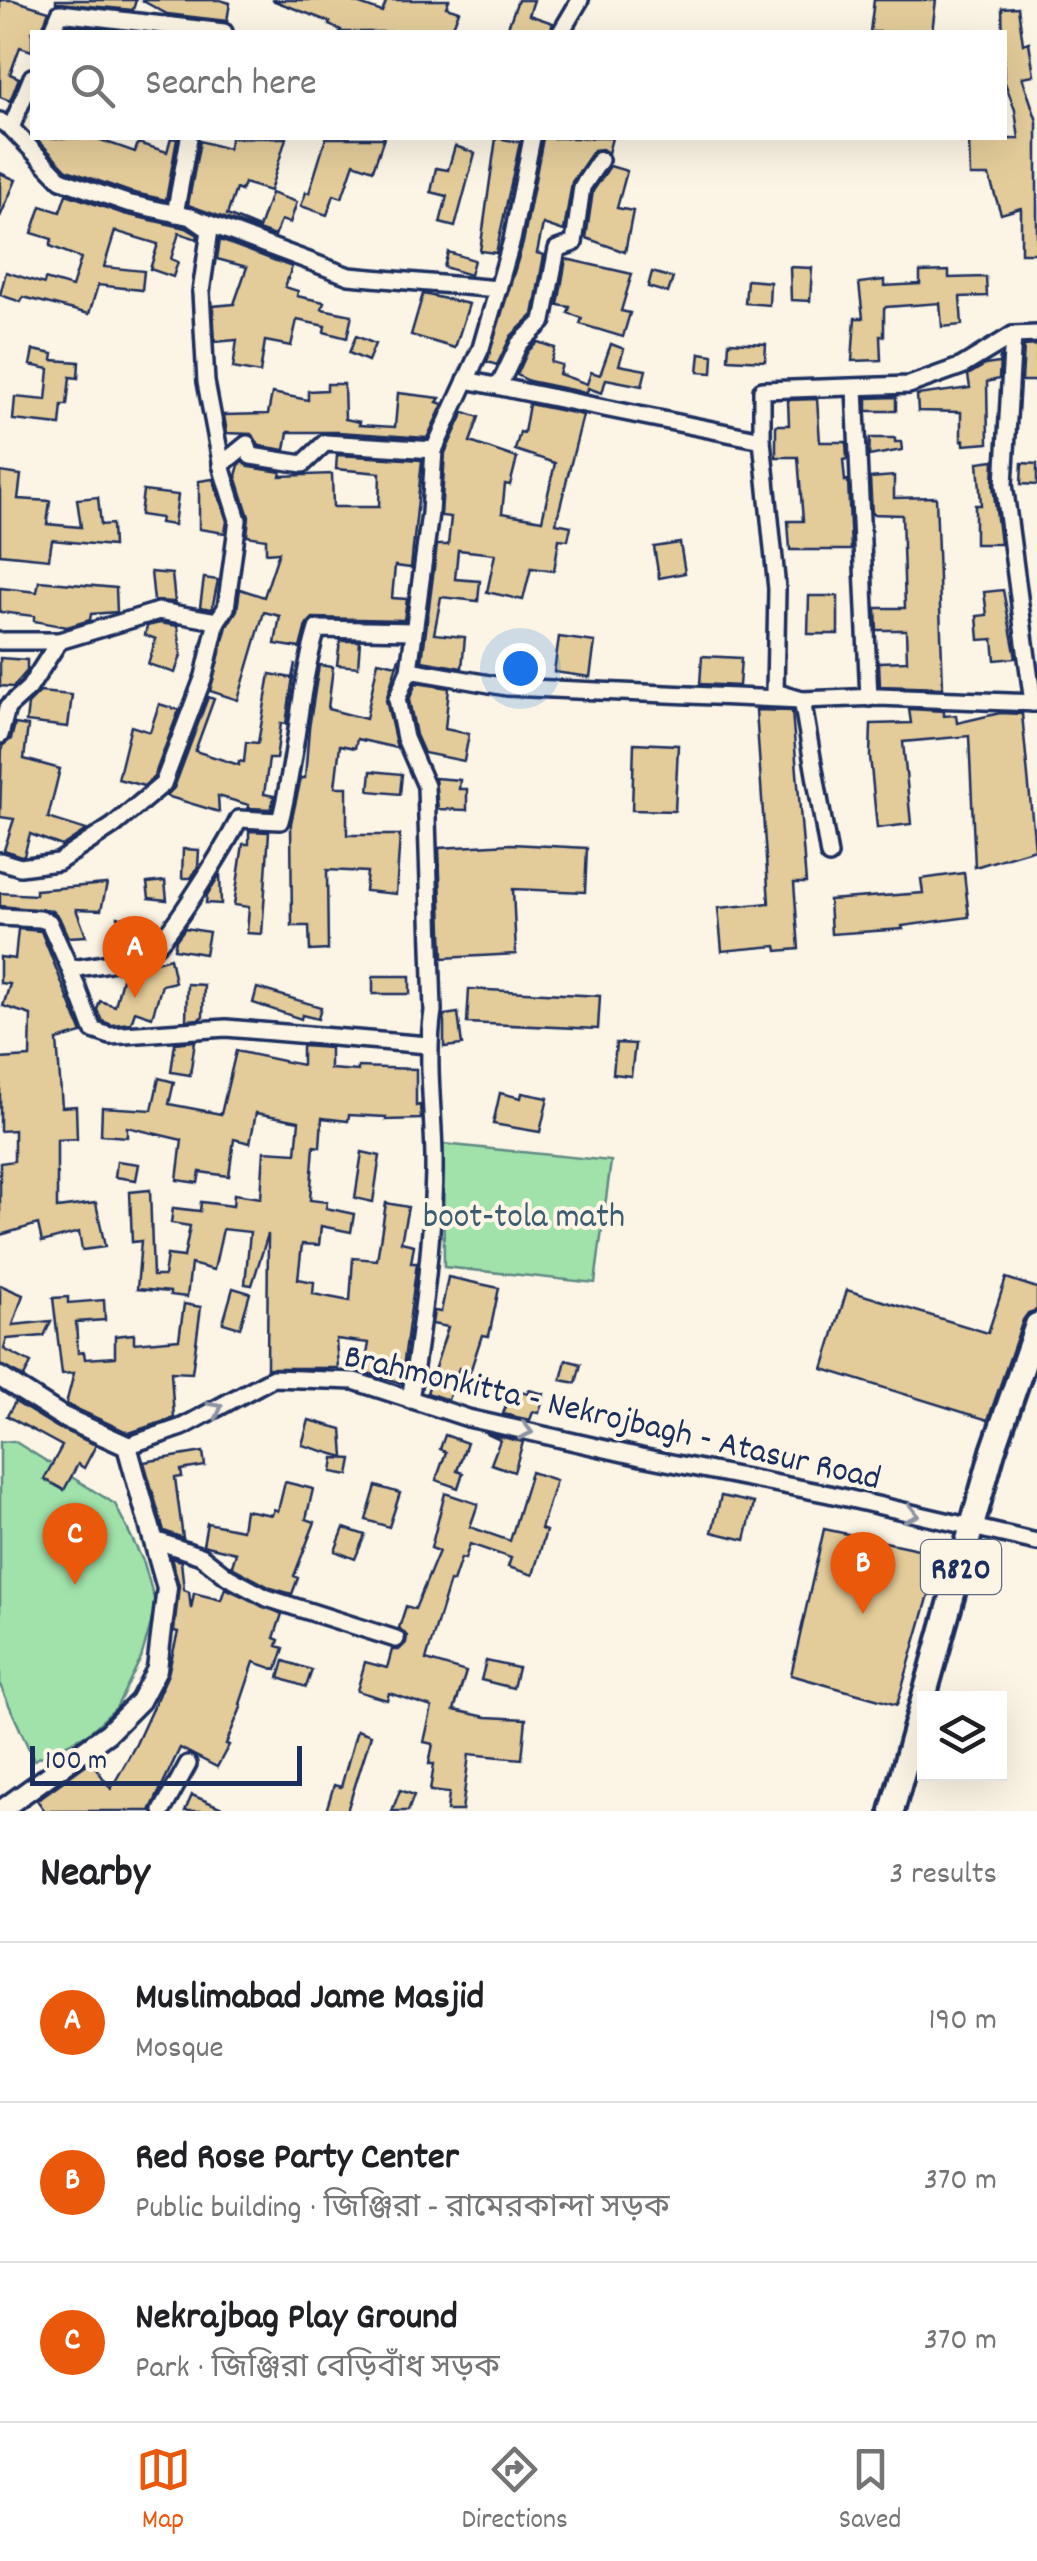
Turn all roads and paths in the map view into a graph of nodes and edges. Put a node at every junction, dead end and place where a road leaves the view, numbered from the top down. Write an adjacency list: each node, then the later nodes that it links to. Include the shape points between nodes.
1 (580, 0): 4 (street)
2 (53, 30): 3 (street, via 60,13)
3 (201, 30)
4 (562, 30)
5 (30, 81): 6 (street)
6 (5, 125): 10 (street, via 60,180)
7 (189, 140): 10 (street)
8 (532, 140): 11 (street)
9 (600, 160): 15 (street, via 582,186 574,243 557,249 543,322 519,344)
10 (183, 215): 11 (street, via 349,276); 19 (street, via 210,230 202,292 205,364)
11 (498, 289): 14 (street)
12 (1037, 334): 13 (street)
13 (1013, 336): 16 (street, via 962,366 908,384); 27 (street, via 1004,484)
14 (466, 380): 15 (street); 18 (street)
15 (500, 384): 17 (street)
16 (855, 388): 17 (street, via 762,390); 25 (street)
17 (762, 440): 26 (street, via 777,590 775,692)
18 (434, 450): 19 (street, via 326,443 303,464 251,456 247,444); 21 (street)
19 (221, 465): 20 (street, via 238,520 226,608)
20 (217, 621): 23 (street, via 159,612); 30 (street, via 163,784 58,862 20,867)
21 (413, 631): 24 (street); 32 (street, via 317,629 280,821 239,819 152,948)
22 (0, 641): 23 (street)
23 (59, 641): 28 (street, via 29,688 7,708)
24 (409, 670): 26 (street, via 507,687); 33 (street, via 397,699 426,786 433,1011)
25 (869, 698): 26 (street); 27 (street)
26 (802, 700): 29 (street)
27 (1035, 703)
28 (0, 735)
29 (829, 855)
30 (0, 861)
31 (0, 918): 32 (street, via 50,922)
32 (70, 969): 33 (street, via 93,1030 110,1036 226,1028)
33 (428, 1045): 36 (street, via 432,1256)
34 (1037, 1326): 38 (main road, R820)
35 (0, 1377): 37 (street, via 63,1417)
36 (410, 1400): 37 (street, Brahmonkitta - Nekrojbagh - Atasur Road, one-way to 36, via 182,1427 273,1378 354,1381); 38 (street, Brahmonkitta - Nekrojbagh - Atasur Road, one-way to 38)
37 (127, 1446): 39 (street)
38 (972, 1528): 40 (street, Brahmonkitta - Nekrojbagh - Atasur Road); 45 (main road, R820)
39 (152, 1539): 41 (street, via 201,1556 268,1598); 43 (street, via 167,1588 157,1669 140,1702)
40 (1037, 1542)
41 (396, 1639)
42 (188, 1764): 44 (street)
43 (0, 1811)
44 (162, 1811)
45 (892, 1811)

